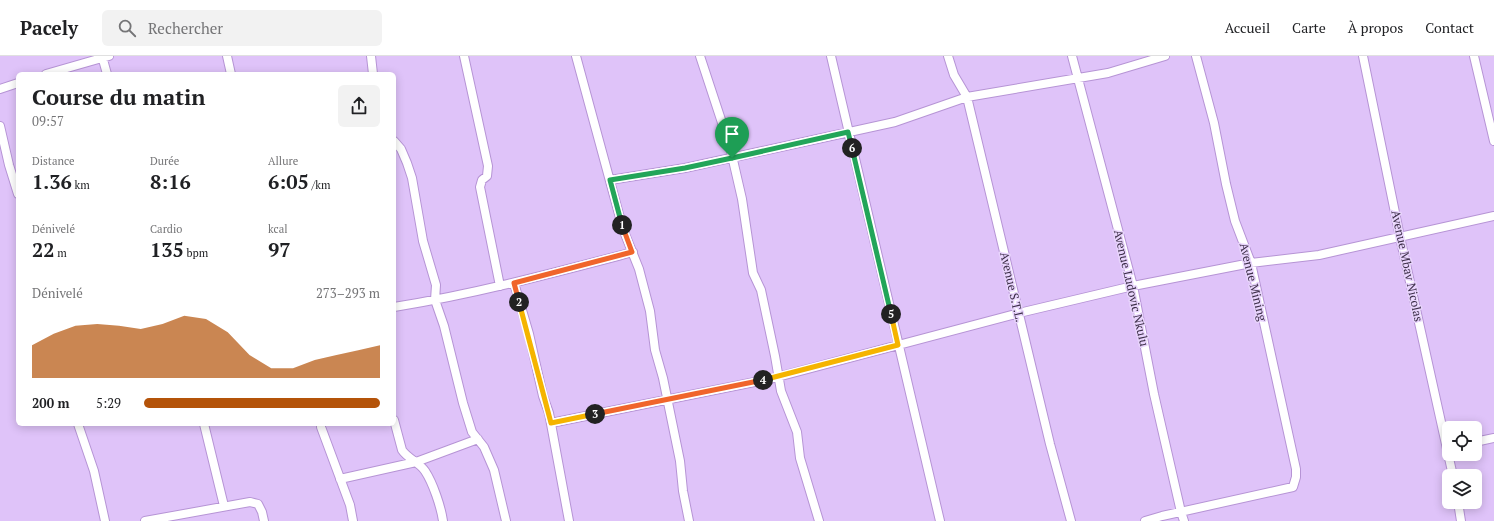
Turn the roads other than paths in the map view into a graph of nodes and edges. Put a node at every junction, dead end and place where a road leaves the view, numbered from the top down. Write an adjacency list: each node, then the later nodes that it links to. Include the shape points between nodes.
1 (227, 56): 16 (street)
2 (371, 56): 17 (street)
3 (464, 56): 34 (street, via 488,166 487,176 482,180 480,187)
4 (576, 56): 27 (street)
5 (700, 56): 26 (street)
6 (831, 56): 23 (street)
7 (948, 56): 21 (street, Avenue S.T.L., via 954,75)
8 (1072, 56): 18 (street, Avenue Ludovic Nkulu)
9 (1165, 56): 18 (street, via 1108,73)
10 (1196, 56): 32 (street, Avenue Mining, via 1214,123 1235,221)
11 (1363, 56): 30 (street, Avenue Mbav Nicolas)
12 (1474, 56): 24 (street)
13 (105, 57): 14 (street); 15 (street)
14 (53, 72)
15 (107, 72)
16 (231, 72)
17 (373, 72)
18 (1077, 78): 21 (street); 35 (street, Avenue Ludovic Nkulu)
19 (16, 83): 20 (street)
20 (0, 89)
21 (967, 97): 23 (street, via 895,122); 38 (street, Avenue S.T.L.)
22 (0, 126): 28 (street)
23 (848, 132): 26 (street); 39 (street)
24 (1494, 142)
25 (396, 143): 36 (street, via 401,149 412,178 422,233 436,285)
26 (732, 158): 27 (street); 40 (street, via 742,199 754,273 761,290)
27 (610, 180): 31 (street)
28 (16, 188)
29 (1494, 216): 30 (street)
30 (1400, 237): 32 (street, via 1319,255); 42 (street, Avenue Mbav Nicolas)
31 (632, 252): 33 (street); 41 (street, via 650,311 655,350)
32 (1251, 263): 35 (street); 55 (street, Avenue Mining, via 1296,477 1293,487)
33 (514, 283): 34 (street); 43 (street)
34 (500, 286): 36 (street)
35 (1133, 286): 38 (street); 55 (street, Avenue Ludovic Nkulu, via 1160,425)
36 (435, 300): 37 (street); 49 (street, via 472,432)
37 (396, 307)
38 (1019, 313): 39 (street); 66 (street, Avenue S.T.L.)
39 (898, 345): 40 (street); 65 (street)
40 (779, 376): 41 (street); 64 (street, via 781,391 797,432 800,458)
41 (667, 400): 43 (street); 63 (street)
42 (1442, 422)
43 (551, 423): 62 (street)
44 (79, 426): 56 (street, via 94,472)
45 (204, 426): 53 (street)
46 (321, 426): 52 (street)
47 (396, 426): 51 (street, via 402,450)
48 (1494, 438): 50 (street)
49 (478, 439): 51 (street); 61 (street, via 494,470)
50 (1482, 441)
51 (416, 462): 52 (street); 60 (street, via 425,472 441,508)
52 (340, 479): 59 (street, via 350,504)
53 (224, 506): 57 (street); 58 (street, via 250,502 258,504)
54 (1459, 509): 69 (street)
55 (1181, 512): 67 (street); 68 (street, Avenue Ludovic Nkulu)
56 (105, 521)
57 (145, 521)
58 (264, 521)
59 (353, 521)
60 (443, 521)
61 (506, 521)
62 (569, 521)
63 (689, 521)
64 (819, 521)
65 (940, 521)
66 (1070, 521)
67 (1145, 521)
68 (1184, 521)
69 (1462, 521)

